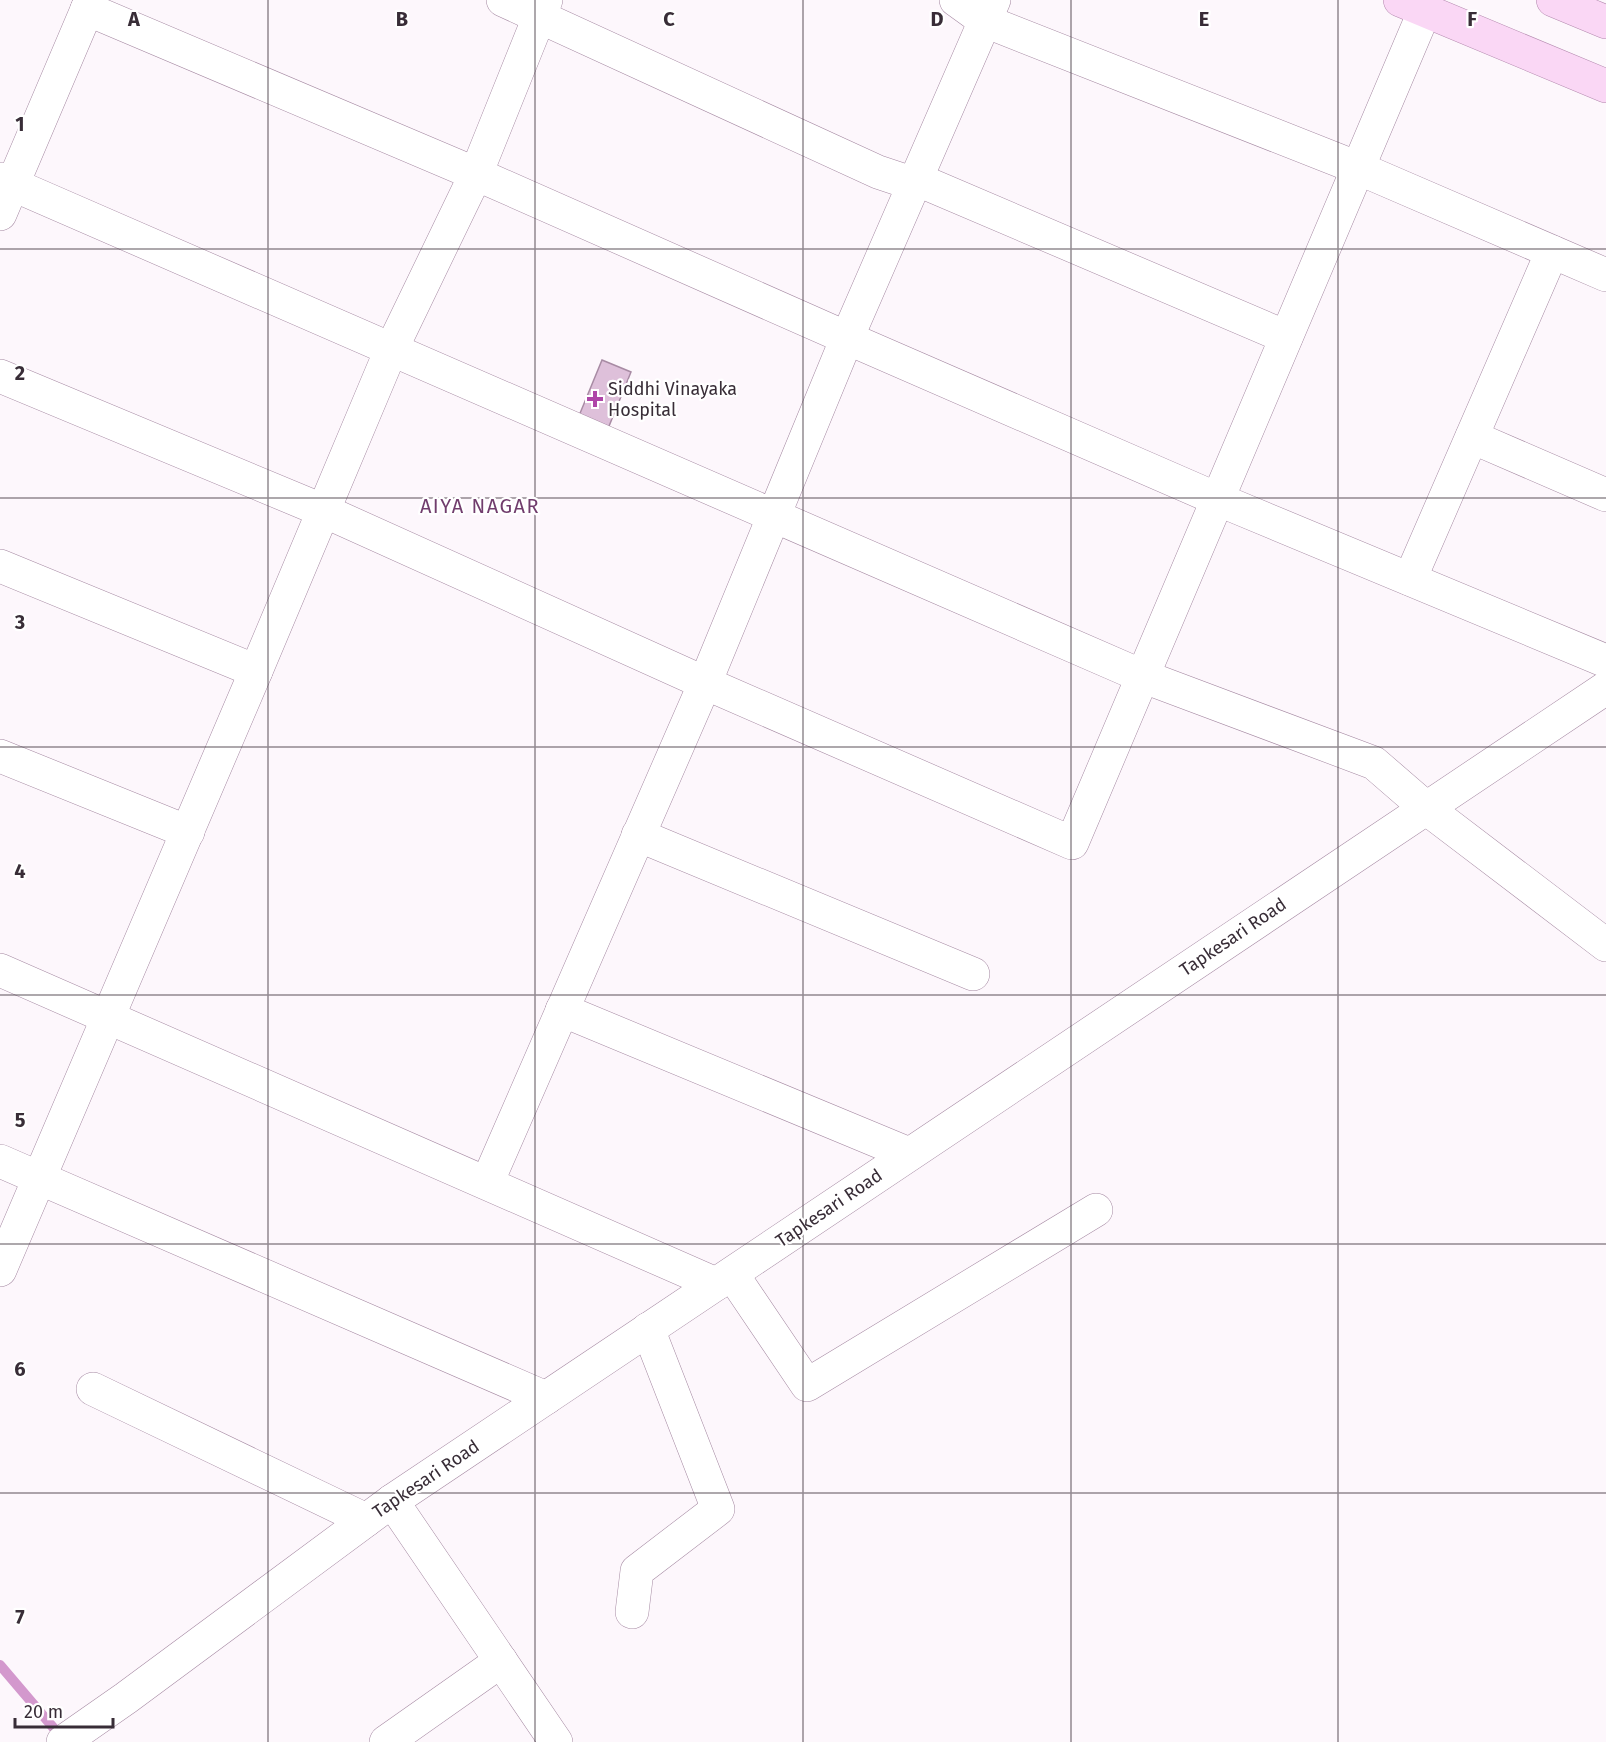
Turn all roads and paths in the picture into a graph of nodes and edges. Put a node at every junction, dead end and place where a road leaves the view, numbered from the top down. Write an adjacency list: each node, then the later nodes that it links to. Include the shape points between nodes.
1 (503, 0): 6 (street)
2 (956, 0): 7 (street)
3 (1553, 0): 8 (main road)
4 (89, 4): 11 (street); 13 (street)
5 (1413, 5): 9 (main road); 10 (street)
6 (542, 8): 11 (street); 12 (street, via 878,172)
7 (989, 11): 10 (street); 12 (street)
8 (1606, 22)
9 (1606, 86)
10 (1358, 168): 14 (street); 16 (street)
11 (476, 174): 17 (street); 18 (street)
12 (915, 181): 16 (street); 17 (street)
13 (4, 192): 18 (street)
14 (1552, 252): 15 (street); 20 (street)
15 (1606, 275)
16 (1286, 337): 22 (street)
17 (847, 338): 22 (street); 24 (street)
18 (391, 350): 23 (street); 24 (street)
19 (0, 376): 23 (street)
20 (1472, 437): 21 (street); 26 (street)
21 (1606, 495)
22 (1218, 499): 26 (street); 29 (street)
23 (324, 511): 28 (street); 30 (street)
24 (774, 516): 29 (street); 30 (street)
25 (0, 566): 28 (street)
26 (1410, 579): 27 (street)
27 (1606, 661)
28 (256, 671): 34 (street)
29 (1142, 676): 30 (street, via 1072,843); 33 (street, via 1374,763)
30 (705, 683): 35 (street)
31 (1606, 688): 33 (street, Tapkesari Road)
32 (0, 756): 34 (street)
33 (1426, 808): 36 (street); 41 (street, Tapkesari Road)
34 (188, 832): 40 (street)
35 (638, 836): 38 (street); 39 (street)
36 (1606, 945)
37 (0, 970): 40 (street)
38 (973, 974)
39 (562, 1010): 41 (street); 44 (street)
40 (109, 1018): 43 (street); 44 (street)
41 (909, 1155): 47 (street, Tapkesari Road)
42 (0, 1161): 43 (street)
43 (39, 1177): 46 (street); 50 (street)
44 (487, 1183): 47 (street)
45 (1096, 1210): 47 (street, via 807,1385)
46 (0, 1270)
47 (724, 1279): 48 (street, Tapkesari Road)
48 (648, 1329): 50 (street, Tapkesari Road); 53 (street, via 718,1509 637,1571)
49 (93, 1389): 52 (street)
50 (546, 1398): 51 (street, Tapkesari Road)
51 (392, 1501): 52 (street, Tapkesari Road); 54 (street)
52 (366, 1520): 55 (street, Tapkesari Road)
53 (632, 1612)
54 (501, 1661): 56 (street); 57 (street)
55 (63, 1742)
56 (386, 1742)
57 (555, 1742)

